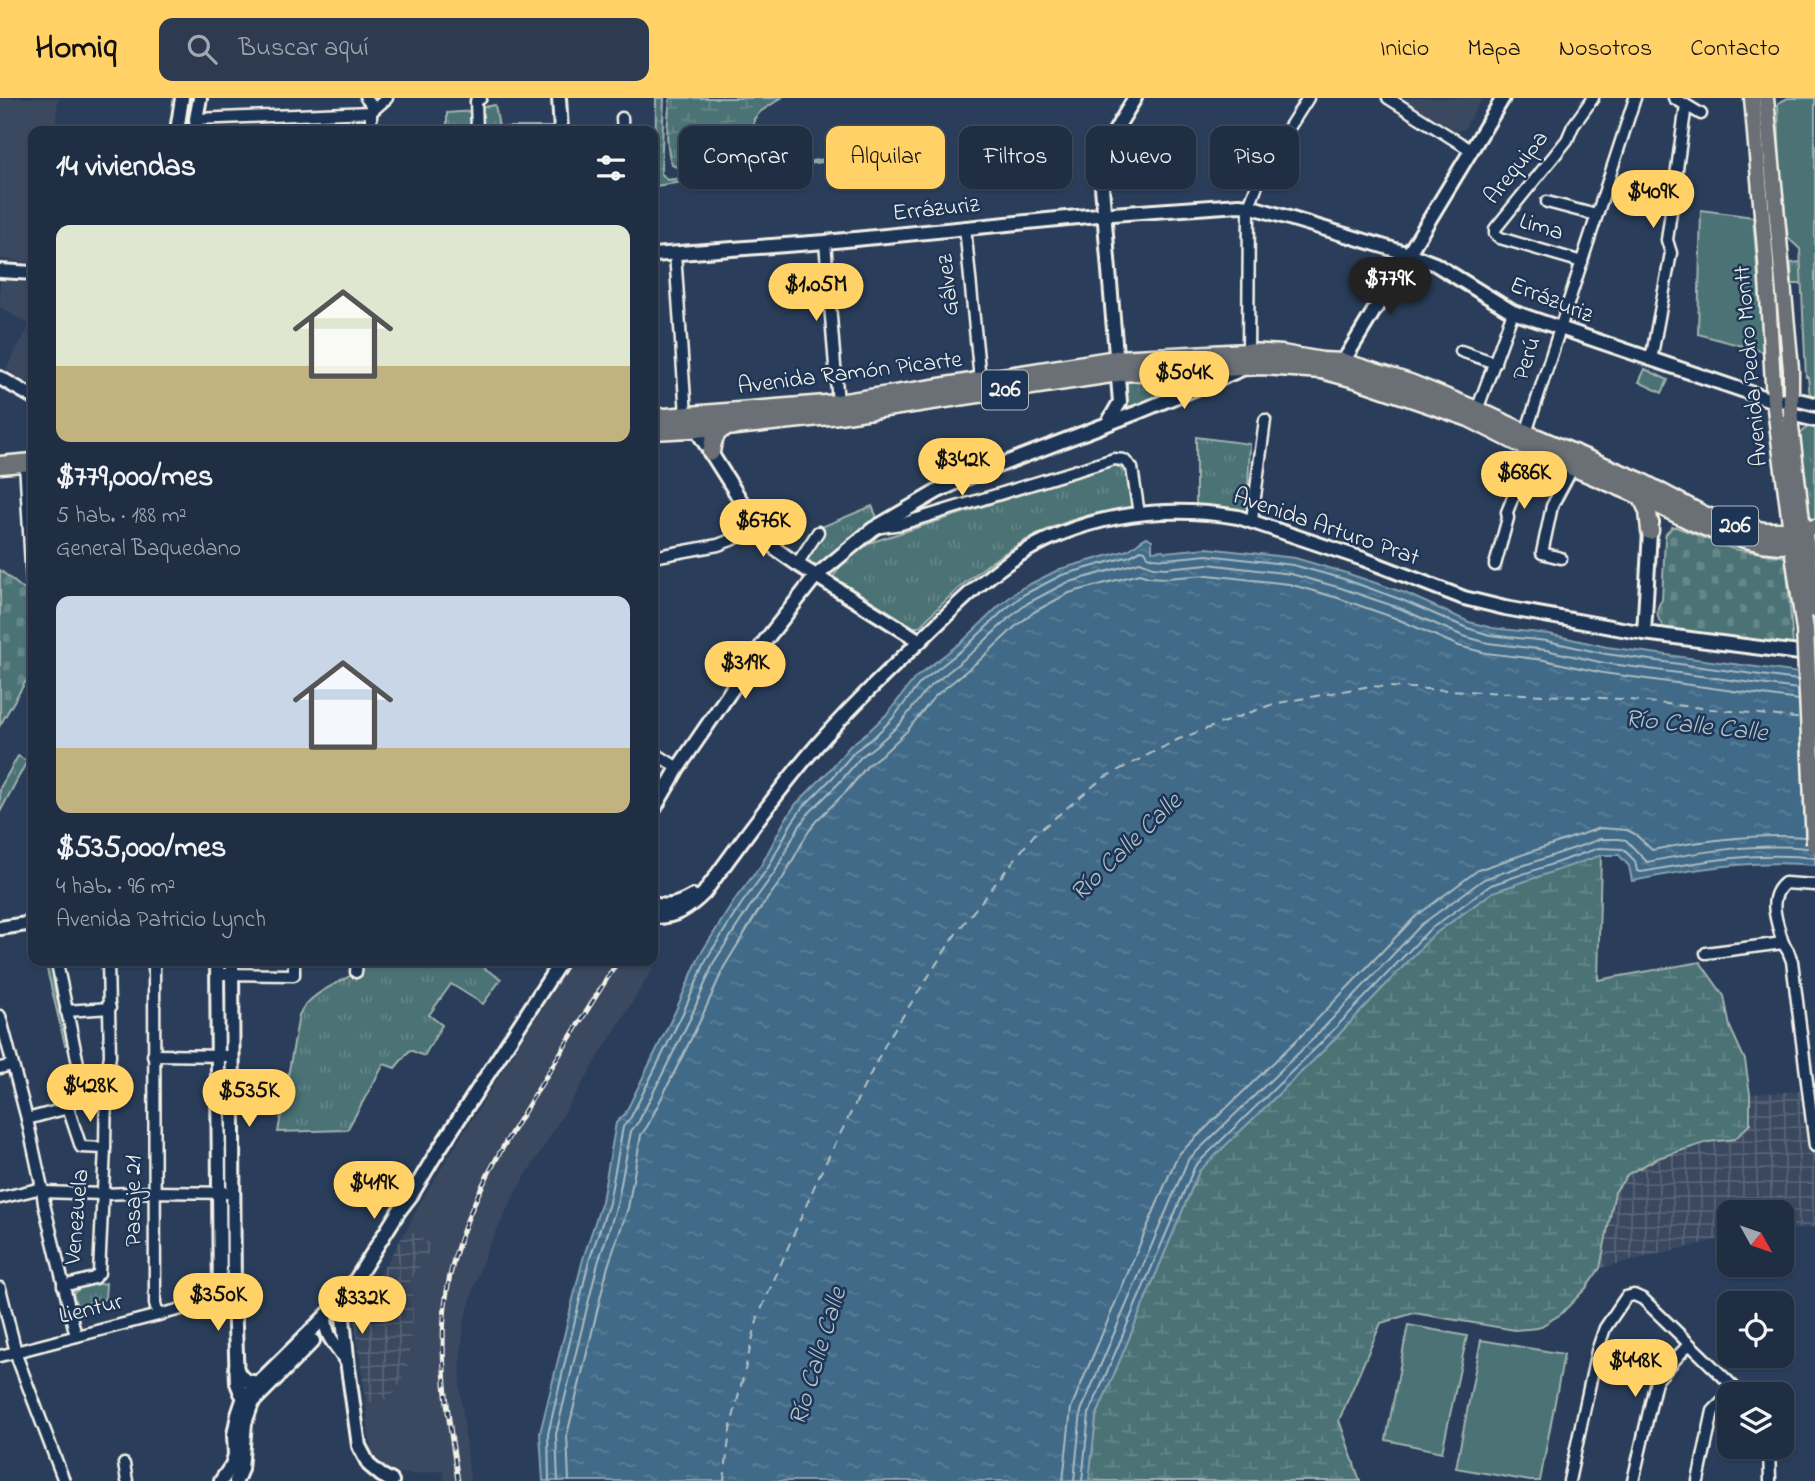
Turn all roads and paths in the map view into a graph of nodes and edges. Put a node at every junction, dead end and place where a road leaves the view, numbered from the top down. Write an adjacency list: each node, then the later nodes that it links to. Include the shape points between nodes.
1 (182, 98): 21 (main road)
2 (200, 98): 20 (main road)
3 (366, 98): 17 (street)
4 (387, 98): 17 (street)
5 (481, 98): 23 (street, via 476,101)
6 (559, 98): 24 (main road)
7 (1135, 98): 29 (main road, via 1105,149 1101,176)
8 (1308, 98): 28 (street, via 1264,167)
9 (1388, 98): 26 (street)
10 (1503, 98): 26 (main road)
11 (1593, 98): 32 (street, Arequipa, via 1567,140)
12 (1635, 98): 30 (street, Perú)
13 (1674, 98): 16 (street)
14 (1752, 98): 37 (main road, Avenida Pedro Montt)
15 (1766, 98): 37 (main road, Avenida Pedro Montt)
16 (1686, 105): 18 (street); 45 (street, via 1667,240 1671,253)
17 (371, 112): 20 (street); 22 (street)
18 (1701, 114)
19 (622, 118): 25 (street)
20 (196, 125)
21 (178, 126)
22 (372, 126)
23 (477, 126)
24 (561, 126)
25 (623, 126)
26 (1471, 150): 35 (main road)
27 (1547, 202): 30 (street)
28 (1249, 206): 29 (main road, Errázuriz); 35 (main road, Errázuriz); 44 (street)
29 (1105, 215): 31 (main road, Errázuriz); 48 (main road)
30 (1596, 215): 38 (street, Perú)
31 (965, 228): 33 (main road, Errázuriz); 50 (street, Gálvez)
32 (1495, 229): 38 (street, Lima, via 1500,238)
33 (825, 242): 34 (main road, Errázuriz); 54 (street)
34 (675, 253): 36 (main road, Errázuriz); 58 (street)
35 (1409, 254): 41 (main road, Errázuriz, via 1435,264); 46 (main road)
36 (658, 255)
37 (1773, 261): 52 (main road, Avenida Pedro Montt); 59 (main road, Avenida Pedro Montt)
38 (1582, 262): 42 (street, Perú)
39 (0, 271): 40 (main road)
40 (28, 274)
41 (1513, 312): 42 (main road, Errázuriz); 47 (street)
42 (1560, 328): 45 (main road, Errázuriz); 66 (street, Perú)
43 (1461, 351): 47 (street)
44 (1248, 359): 46 (highway, Avenida Ramón Picarte / 206, via 1282,354); 48 (highway, Avenida Ramón Picarte / 206); 57 (main road); 67 (highway, Avenida Ramón Picarte / 206, via 1346,376 1469,418)
45 (1651, 360): 52 (main road, Errázuriz)
46 (1343, 362): 56 (highway, Avenida Ramón Picarte / 206)
47 (1495, 363): 56 (street)
48 (1117, 366): 50 (highway, Avenida Ramón Picarte / 206); 53 (main road); 63 (highway, Avenida Ramón Picarte / 206, via 839,415)
49 (0, 377): 51 (main road)
50 (980, 380): 54 (highway, Avenida Ramón Picarte / 206)
51 (28, 394)
52 (1774, 401): 59 (main road); 82 (main road, Avenida Pedro Montt)
53 (1120, 402): 57 (main road); 62 (main road)
54 (838, 403): 58 (highway, Avenida Ramón Picarte / 206)
55 (1815, 404): 59 (main road)
56 (1477, 410): 66 (highway, Avenida Ramón Picarte / 206)
57 (1136, 413): 62 (main road)
58 (681, 416): 60 (highway, Avenida Ramón Picarte / 206); 64 (highway)
59 (1797, 417): 82 (main road, Avenida Pedro Montt)
60 (658, 418)
61 (1265, 420): 77 (street)
62 (1108, 423): 79 (main road, via 938,491)
63 (726, 426): 64 (highway, Avenida Ramón Picarte / 206); 68 (highway, via 715,437)
64 (696, 429): 65 (highway, Avenida Ramón Picarte / 206); 68 (main road)
65 (658, 432)
66 (1526, 433): 74 (highway, Avenida Ramón Picarte / 206)
67 (1532, 450): 73 (highway, Avenida Ramón Picarte / 206); 86 (street, via 1507,512)
68 (710, 452): 78 (main road)
69 (0, 457): 70 (highway)
70 (28, 460)
71 (28, 460): 72 (highway)
72 (0, 465)
73 (1573, 467): 74 (highway, Avenida Ramón Picarte / 206); 84 (street, via 1552,506 1542,553)
74 (1644, 493): 76 (highway, Avenida Ramón Picarte / 206); 80 (highway); 82 (highway, Avenida Ramón Picarte / 206, via 1725,523)
75 (1139, 514): 77 (main road, Avenida Arturo Prat, via 1217,513); 79 (street, via 1132,468 1124,460 1114,459); 91 (main road, Avenida Arturo Prat, via 1087,525 1032,548 982,581)
76 (1678, 514): 80 (highway, via 1662,519); 82 (highway, Avenida Ramón Picarte / 206, via 1706,528 1762,543)
77 (1252, 520): 90 (main road, Avenida Arturo Prat, via 1464,598)
78 (757, 526): 83 (street, via 718,545); 85 (main road, via 777,550)
79 (873, 529): 88 (main road)
80 (1650, 531): 90 (main road)
81 (818, 532): 85 (street)
82 (1804, 536): 87 (highway, Avenida Pedro Montt); 96 (highway, Avenida Pedro Montt, bridge)
83 (658, 556)
84 (1561, 558)
85 (797, 564): 88 (main road)
86 (1495, 565)
87 (1812, 565): 89 (highway, Avenida Pedro Montt)
88 (816, 576): 91 (main road); 94 (main road)
89 (1815, 609)
90 (1644, 633): 92 (main road, Avenida Arturo Prat)
91 (920, 641): 97 (main road, Avenida Arturo Prat, via 806,759)
92 (1815, 655)
93 (658, 754): 94 (street)
94 (678, 768): 95 (main road)
95 (658, 802)
96 (1815, 844)
97 (715, 878): 99 (main road, Avenida Arturo Prat, via 683,902); 100 (main road, Avenida Arturo Prat, via 688,908)
98 (1815, 886): 103 (street, via 1785,883 1777,889 1773,901)
99 (658, 905)
100 (658, 917)
101 (28, 924): 102 (main road)
102 (0, 928)
103 (1783, 943): 104 (street); 122 (street, via 1792,961)
104 (1706, 953)
105 (58, 966): 113 (street)
106 (108, 966): 112 (street, Venezuela)
107 (154, 966): 115 (street, Pasaje 21)
108 (294, 966): 111 (street, via 294,975)
109 (558, 966): 129 (main road)
110 (217, 967): 111 (street); 116 (main road)
111 (232, 967): 117 (main road)
112 (110, 1008): 113 (street); 123 (street, Venezuela)
113 (66, 1011): 120 (street, via 81,1078 67,1092)
114 (0, 1016): 118 (street)
115 (153, 1055): 116 (street); 125 (street, Pasaje 21)
116 (218, 1056): 117 (street); 128 (main road)
117 (232, 1056): 126 (main road)
118 (12, 1065): 119 (street); 121 (street)
119 (0, 1068)
120 (68, 1108): 121 (street); 123 (street, via 81,1147)
121 (27, 1119): 124 (street)
122 (1815, 1146)
123 (106, 1148): 127 (street, Venezuela)
124 (43, 1190): 127 (street); 130 (street); 131 (street)
125 (155, 1192): 127 (street); 128 (street); 134 (street, Pasaje 21)
126 (233, 1193): 128 (street); 133 (main road)
127 (103, 1194): 131 (street, Venezuela, via 99,1273)
128 (219, 1194): 133 (main road)
129 (412, 1194): 135 (main road); 135 (main road, via 372,1271)
130 (0, 1198)
131 (63, 1286): 136 (street)
132 (0, 1288): 140 (street)
133 (227, 1298): 134 (street, Lientur); 142 (main road)
134 (158, 1315): 136 (street, Lientur)
135 (332, 1316): 137 (main road); 138 (main road); 143 (main road, via 343,1318); 144 (main road)
136 (76, 1336): 140 (street, Lientur)
137 (332, 1342): 138 (main road); 143 (main road)
138 (311, 1343): 146 (main road)
139 (1689, 1344): 145 (street); 155 (street, via 1643,1299 1626,1297 1605,1328 1597,1352); 156 (street, via 1656,1381)
140 (15, 1352): 141 (street, Lientur); 151 (street)
141 (0, 1356)
142 (236, 1367): 144 (main road, via 244,1380); 146 (main road, via 238,1386)
143 (348, 1368): 154 (main road, via 361,1453)
144 (259, 1382): 146 (main road)
145 (1724, 1382)
146 (248, 1400): 150 (main road, via 234,1435)
147 (1717, 1408): 157 (street)
148 (1769, 1459): 158 (street)
149 (124, 1464): 152 (street)
150 (237, 1477): 153 (main road)
151 (64, 1481)
152 (127, 1481)
153 (221, 1481)
154 (392, 1481)
155 (1569, 1481)
156 (1633, 1481)
157 (1698, 1481)
158 (1770, 1481)

